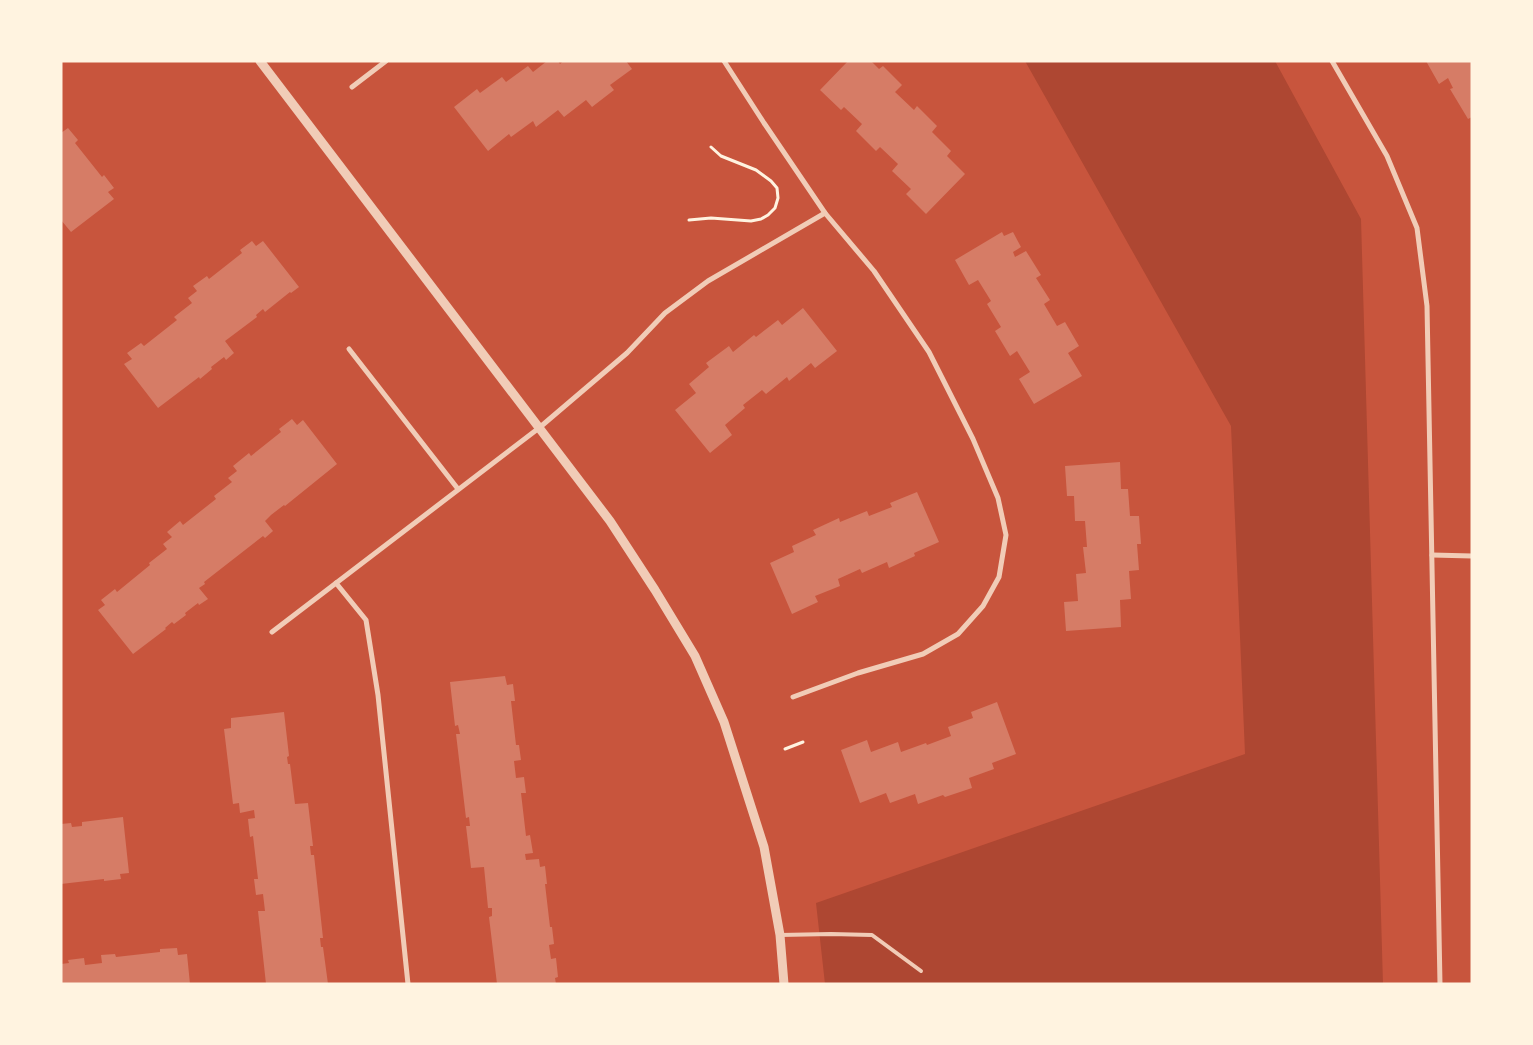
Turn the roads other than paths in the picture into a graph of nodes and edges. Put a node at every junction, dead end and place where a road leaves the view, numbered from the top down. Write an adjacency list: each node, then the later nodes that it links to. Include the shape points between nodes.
1 (260, 61): 8 (street)
2 (386, 61): 5 (street)
3 (724, 61): 6 (street)
4 (1332, 61): 10 (street, via 1387,156 1417,228 1428,306)
5 (352, 87)
6 (825, 212): 8 (street, via 708,281 665,314 627,353); 14 (street, via 874,271 929,352 973,439 998,498 1006,535 1000,578 983,606 958,634 923,654)
7 (349, 349): 9 (street)
8 (540, 428): 9 (street); 15 (street, via 610,521 695,656 724,722 764,848)
9 (458, 489): 12 (street)
10 (1432, 555): 11 (street); 19 (street)
11 (1472, 556)
12 (336, 583): 13 (street); 17 (street, via 366,620 378,695)
13 (272, 632)
14 (793, 697)
15 (780, 935): 16 (lane, via 872,935); 18 (street)
16 (922, 971)
17 (408, 984)
18 (784, 984)
19 (1440, 984)

